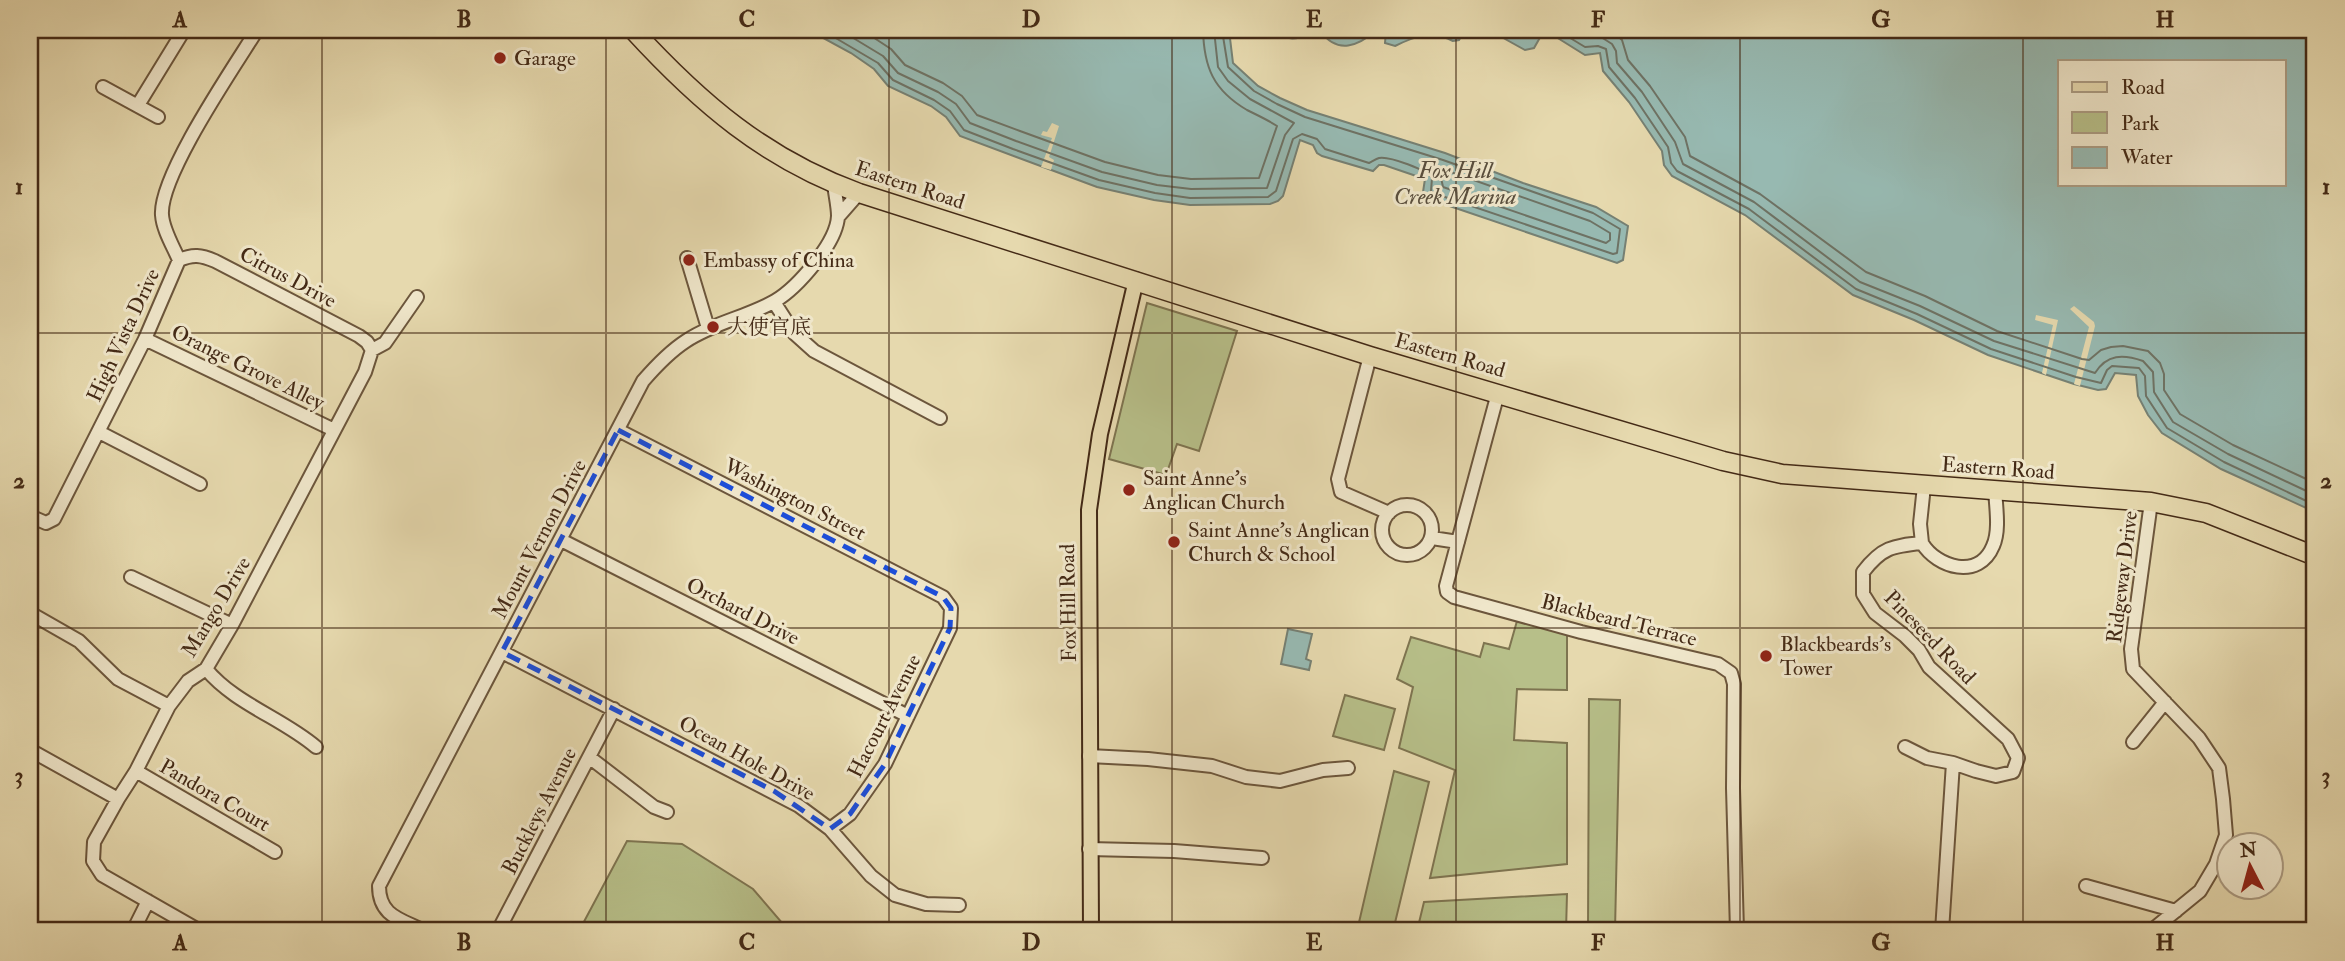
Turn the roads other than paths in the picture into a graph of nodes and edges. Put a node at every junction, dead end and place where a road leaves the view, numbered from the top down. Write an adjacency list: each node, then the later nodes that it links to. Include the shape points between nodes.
1 (184, 30): 5 (street)
2 (257, 30): 11 (street, High Vista Drive, via 190,141 163,200 162,217)
3 (633, 30): 7 (highway, Eastern Road, via 693,92 734,125 772,152)
4 (103, 87): 5 (street)
5 (138, 105): 6 (street)
6 (158, 117)
7 (834, 184): 8 (highway, Eastern Road); 9 (street)
8 (859, 193): 9 (street); 12 (highway, Eastern Road)
9 (838, 217): 14 (street, Mount Vernon Drive, via 823,252 806,275)
10 (687, 258): 15 (street)
11 (179, 260): 16 (street, High Vista Drive); 17 (street, Citrus Drive, via 200,255 215,261 359,336)
12 (1136, 280): 18 (highway, Eastern Road); 49 (main road, Fox Hill Road, via 1091,484)
13 (417, 297): 17 (street, Mango Drive, via 385,343)
14 (774, 302): 15 (street, Mount Vernon Drive); 20 (street, via 794,333 814,351)
15 (708, 328): 22 (street, Mount Vernon Drive, via 660,360)
16 (145, 339): 21 (street, Orange Grove Alley); 23 (street, High Vista Drive)
17 (372, 350): 21 (street, Mango Drive)
18 (1370, 356): 19 (highway, Eastern Road); 28 (street, via 1338,487)
19 (1498, 393): 25 (highway, Eastern Road, via 1663,445 1782,474); 32 (street, Blackbeard Terrace)
20 (940, 418)
21 (334, 430): 38 (street, Mango Drive)
22 (618, 430): 31 (street, Mount Vernon Drive); 36 (street, Washington Street, via 943,597)
23 (99, 432): 24 (street); 29 (street, High Vista Drive, via 54,519 46,523)
24 (200, 484)
25 (1924, 486): 26 (highway, Eastern Road); 33 (street)
26 (1995, 491): 27 (highway, Eastern Road); 33 (street, via 1996,534 1985,557 1966,567 1953,567 1929,554)
27 (2151, 502): 34 (highway, Eastern Road, via 2206,513); 41 (street, Ridgeway Drive, via 2131,649 2133,669)
28 (1388, 513): 30 (street, via 1404,505 1420,508 1431,521); 30 (street, via 1382,536 1398,554 1422,551)
29 (30, 516)
30 (1432, 538): 32 (street)
31 (561, 540): 39 (street, Mount Vernon Drive); 44 (street, Orchard Drive)
32 (1458, 542): 69 (street, Blackbeard Terrace, via 1446,586 1454,597 1718,664 1731,673)
33 (1923, 543): 51 (street, Pineseed Road, via 1890,547 1874,558 1863,572 1863,594 1875,613 1919,650 1929,667 2008,739 2018,758 2014,772 1996,776)
34 (2315, 556)
35 (131, 577): 38 (street)
36 (951, 608): 44 (street, Hacourt Avenue, via 950,628)
37 (30, 613): 42 (street, via 79,641 118,679)
38 (232, 625): 40 (street, Mango Drive)
39 (502, 652): 43 (street, Ocean Hole Drive); 66 (street, Mount Vernon Drive, via 379,886 382,905 389,914)
40 (206, 669): 42 (street, Mango Drive, via 188,681); 46 (street, via 219,685)
41 (2165, 702): 45 (street); 63 (street, Ridgeway Drive, via 2199,738 2219,768 2226,835 2200,891)
42 (169, 706): 53 (street, Mango Drive)
43 (614, 709): 50 (street, Buckleys Avenue); 56 (street, Ocean Hole Drive, via 774,791)
44 (908, 716): 56 (street, Hacourt Avenue, via 866,794)
45 (2133, 742)
46 (316, 747)
47 (1905, 747): 51 (street, Pineseed Road)
48 (30, 750): 54 (street)
49 (1089, 756): 52 (street, via 1212,766 1280,781); 57 (main road, Fox Hill Road)
50 (589, 757): 55 (street); 67 (street, Buckleys Avenue)
51 (1953, 763): 70 (street)
52 (1349, 768)
53 (136, 771): 54 (street, Mango Drive); 58 (street, Pandora Court)
54 (118, 799): 61 (street, Mango Drive, via 94,842 93,861 102,875)
55 (667, 812)
56 (830, 829): 62 (street, Ocean Hole Drive, via 850,855 895,895 926,904)
57 (1089, 849): 59 (street); 68 (main road, Fox Hill Road)
58 (275, 852)
59 (1262, 858)
60 (2086, 886): 63 (street)
61 (148, 901): 64 (street); 65 (street, Mango Drive)
62 (959, 905)
63 (2176, 911): 71 (street, Ridgeway Drive)
64 (134, 931)
65 (200, 931)
66 (424, 931)
67 (498, 931)
68 (1091, 931)
69 (1737, 931)
70 (1942, 931)
71 (2151, 931)

